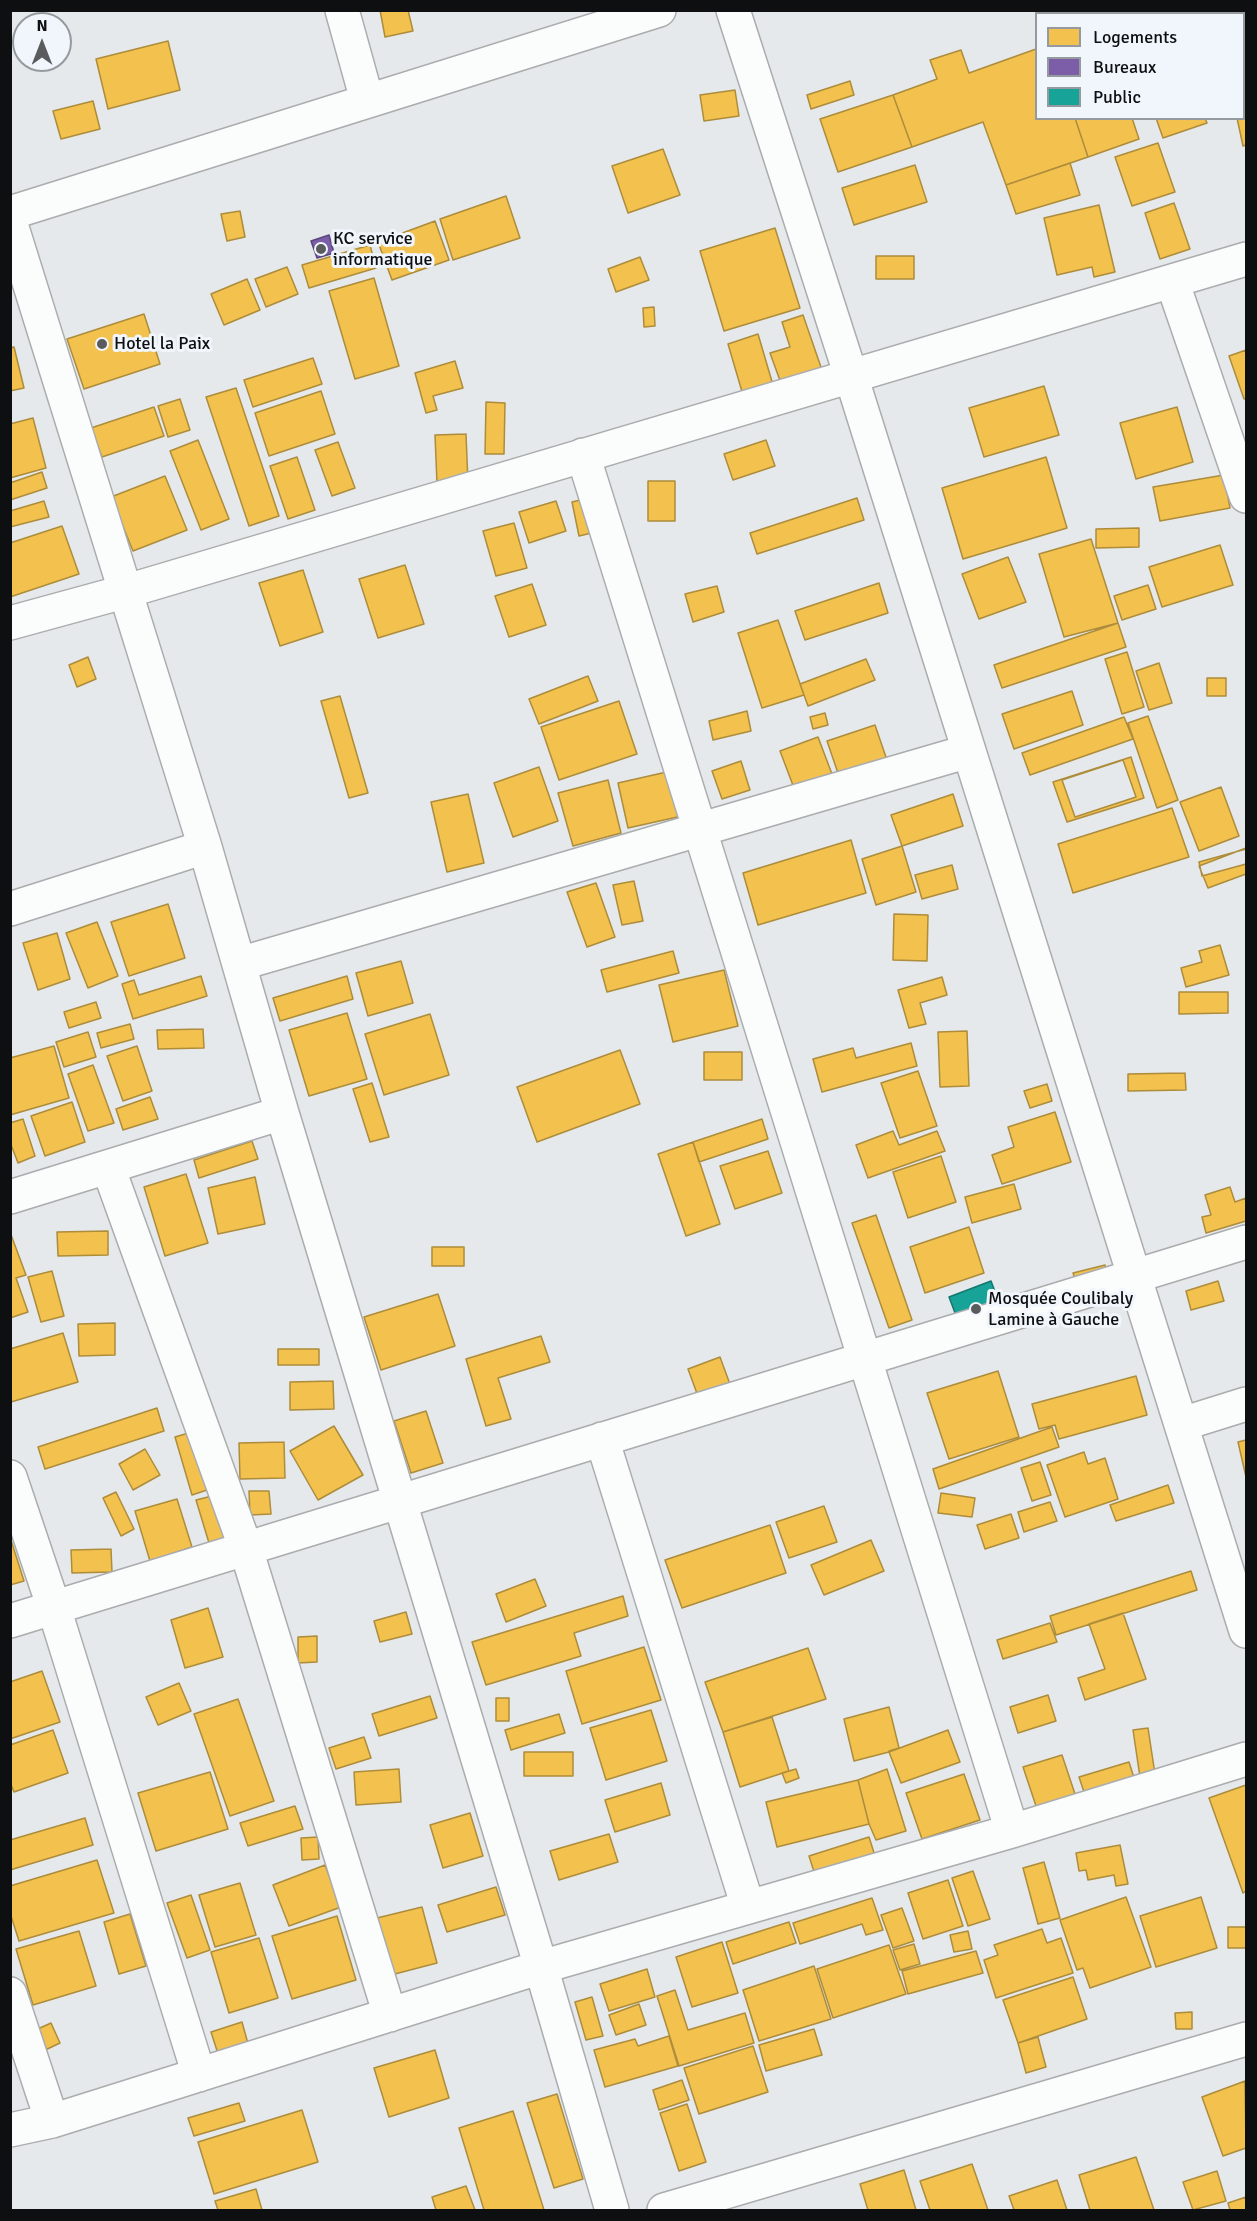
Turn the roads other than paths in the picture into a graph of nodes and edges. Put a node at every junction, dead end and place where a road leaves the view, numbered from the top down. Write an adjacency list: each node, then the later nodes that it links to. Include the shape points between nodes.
1 (342, 10): 4 (street)
2 (659, 10): 4 (street)
3 (733, 10): 9 (street)
4 (367, 100): 5 (street)
5 (10, 213)
6 (10, 221): 12 (street)
7 (1246, 259): 8 (street)
8 (1172, 281): 9 (street); 11 (street)
9 (851, 376): 10 (street); 14 (street)
10 (584, 455): 12 (street); 15 (street)
11 (1246, 496)
12 (127, 591): 13 (street); 16 (street)
13 (10, 623)
14 (969, 752): 15 (street); 23 (street)
15 (700, 828): 18 (street); 24 (street)
16 (205, 847): 17 (street); 18 (street)
17 (10, 909)
18 (239, 964): 19 (street)
19 (282, 1113): 20 (street); 29 (street)
20 (108, 1167): 21 (street); 30 (street)
21 (10, 1197)
22 (1246, 1242): 23 (street)
23 (1136, 1276): 24 (street); 26 (street)
24 (865, 1359): 27 (street); 35 (street)
25 (1246, 1404): 26 (street)
26 (1182, 1424): 33 (street)
27 (602, 1439): 29 (street); 36 (street)
28 (10, 1477): 31 (street)
29 (401, 1502): 30 (street); 37 (street)
30 (246, 1549): 31 (street); 39 (street)
31 (54, 1608): 32 (street); 41 (street)
32 (10, 1621)
33 (1246, 1631)
34 (1246, 1760): 35 (street)
35 (1012, 1831): 36 (street)
36 (748, 1907): 37 (street)
37 (542, 1967): 39 (street); 44 (street)
38 (10, 1994): 42 (street)
39 (390, 2015): 41 (street)
40 (1246, 2039): 45 (street)
41 (199, 2075): 42 (street)
42 (52, 2121): 43 (street)
43 (10, 2130)
44 (612, 2211)
45 (664, 2211)

